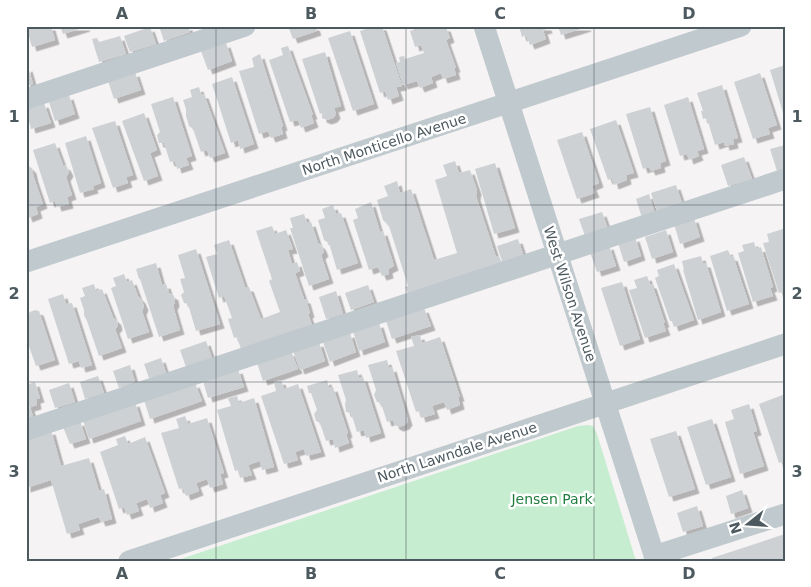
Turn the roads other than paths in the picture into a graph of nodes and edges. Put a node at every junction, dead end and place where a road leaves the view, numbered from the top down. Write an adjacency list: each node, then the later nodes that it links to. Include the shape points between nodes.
1 (246, 26): 4 (street)
2 (484, 26): 5 (street, West Wilson Avenue)
3 (741, 26): 5 (street, North Monticello Avenue)
4 (26, 99)
5 (508, 103): 7 (street, West Wilson Avenue); 8 (street, North Monticello Avenue)
6 (785, 179): 7 (street)
7 (557, 255): 10 (street, West Wilson Avenue); 11 (street)
8 (26, 262)
9 (785, 344): 10 (street, North Lawndale Avenue)
10 (605, 404): 13 (street, West Wilson Avenue); 14 (street, North Lawndale Avenue)
11 (26, 430)
12 (785, 514): 13 (street)
13 (655, 558)
14 (129, 561)

